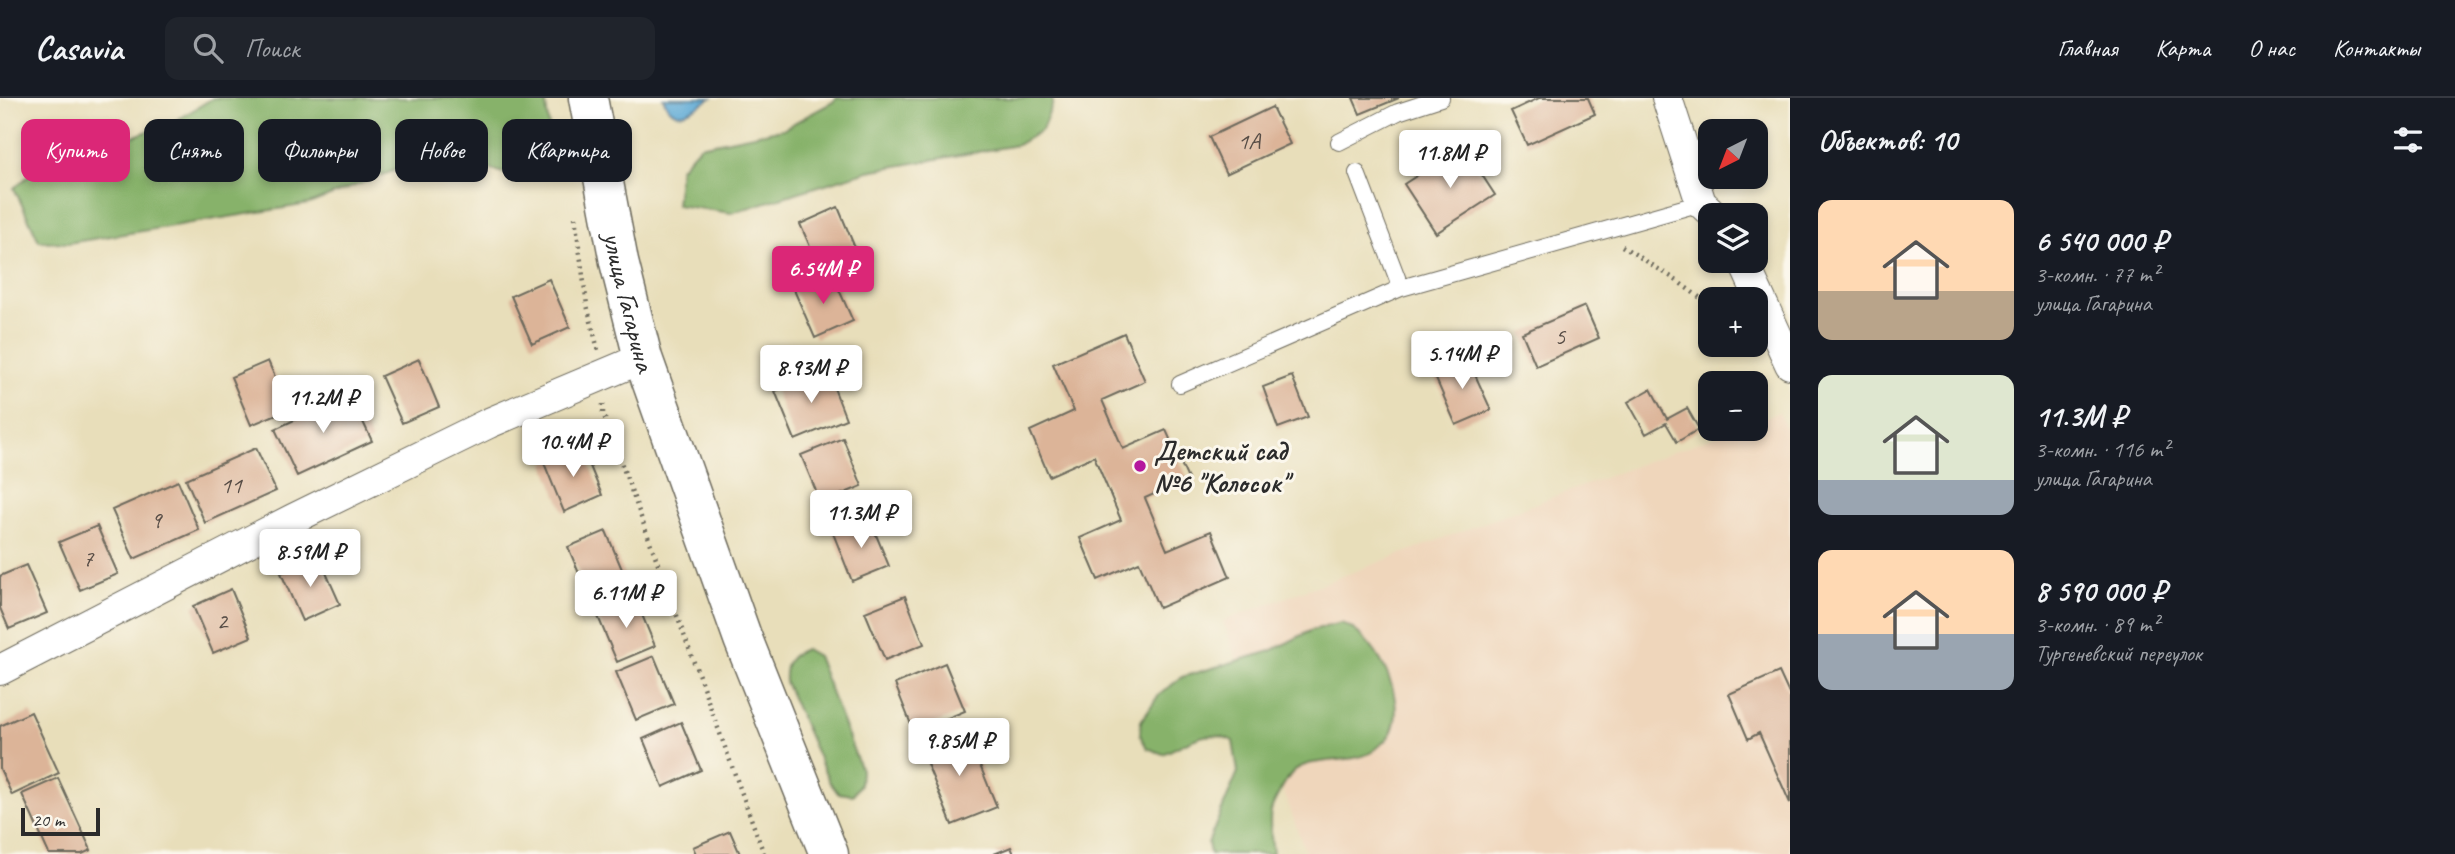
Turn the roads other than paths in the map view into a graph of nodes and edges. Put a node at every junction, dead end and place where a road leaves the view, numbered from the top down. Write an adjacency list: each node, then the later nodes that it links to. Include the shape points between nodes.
1 (588, 98): 10 (main road, улица Гагарина, via 619,262)
2 (1441, 98): 4 (lane, via 1398,112)
3 (1667, 98): 6 (street)
4 (1339, 142)
5 (1357, 173): 9 (lane)
6 (1705, 203)
7 (1698, 211): 9 (lane, via 1597,231)
8 (1748, 273): 11 (street)
9 (1401, 288): 12 (lane)
10 (643, 358): 13 (street, via 489,423); 14 (main road, улица Гагарина, via 743,639)
11 (1790, 364)
12 (1180, 384)
13 (0, 670)
14 (829, 854)

